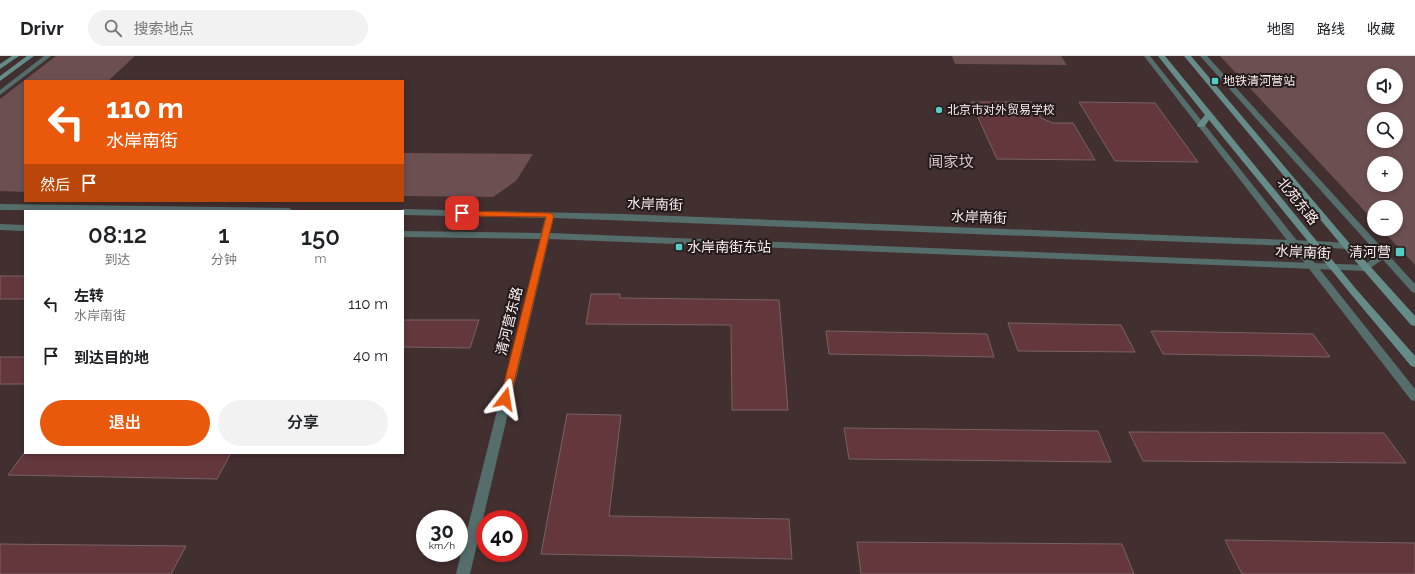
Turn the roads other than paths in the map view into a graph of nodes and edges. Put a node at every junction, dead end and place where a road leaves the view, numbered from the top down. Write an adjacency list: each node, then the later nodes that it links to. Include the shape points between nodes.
1 (16, 56): 8 (main road)
2 (31, 56): 9 (main road)
3 (48, 56): 10 (street)
4 (1147, 56): 12 (street)
5 (1161, 56): 11 (main road, 北苑东路)
6 (1187, 56): 23 (main road, 北苑东路)
7 (1204, 56): 24 (street)
8 (0, 68)
9 (0, 79)
10 (0, 93)
11 (1209, 115): 12 (main road); 22 (main road, 北苑东路)
12 (1201, 125): 21 (street)
13 (0, 207): 14 (street)
14 (217, 210)
15 (404, 212): 16 (street, 水岸南街)
16 (550, 215): 20 (street, 清河营东路); 21 (street, 水岸南街)
17 (0, 227): 18 (street)
18 (24, 228)
19 (404, 234): 20 (street, 水岸南街)
20 (545, 236): 25 (street, 水岸南街); 32 (street, 清河营东路)
21 (1293, 243): 22 (street, 水岸南街); 25 (street)
22 (1315, 244): 23 (street, 水岸南街); 26 (main road, 北苑东路)
23 (1347, 246): 24 (street, 水岸南街); 27 (main road, 北苑东路)
24 (1384, 255): 27 (street); 28 (street)
25 (1311, 266): 26 (street, 水岸南街); 31 (street)
26 (1334, 267): 27 (street, 水岸南街); 30 (main road, 北苑东路)
27 (1366, 268): 29 (main road, 北苑东路)
28 (1415, 290)
29 (1415, 322)
30 (1415, 363)
31 (1415, 397)
32 (463, 574)

